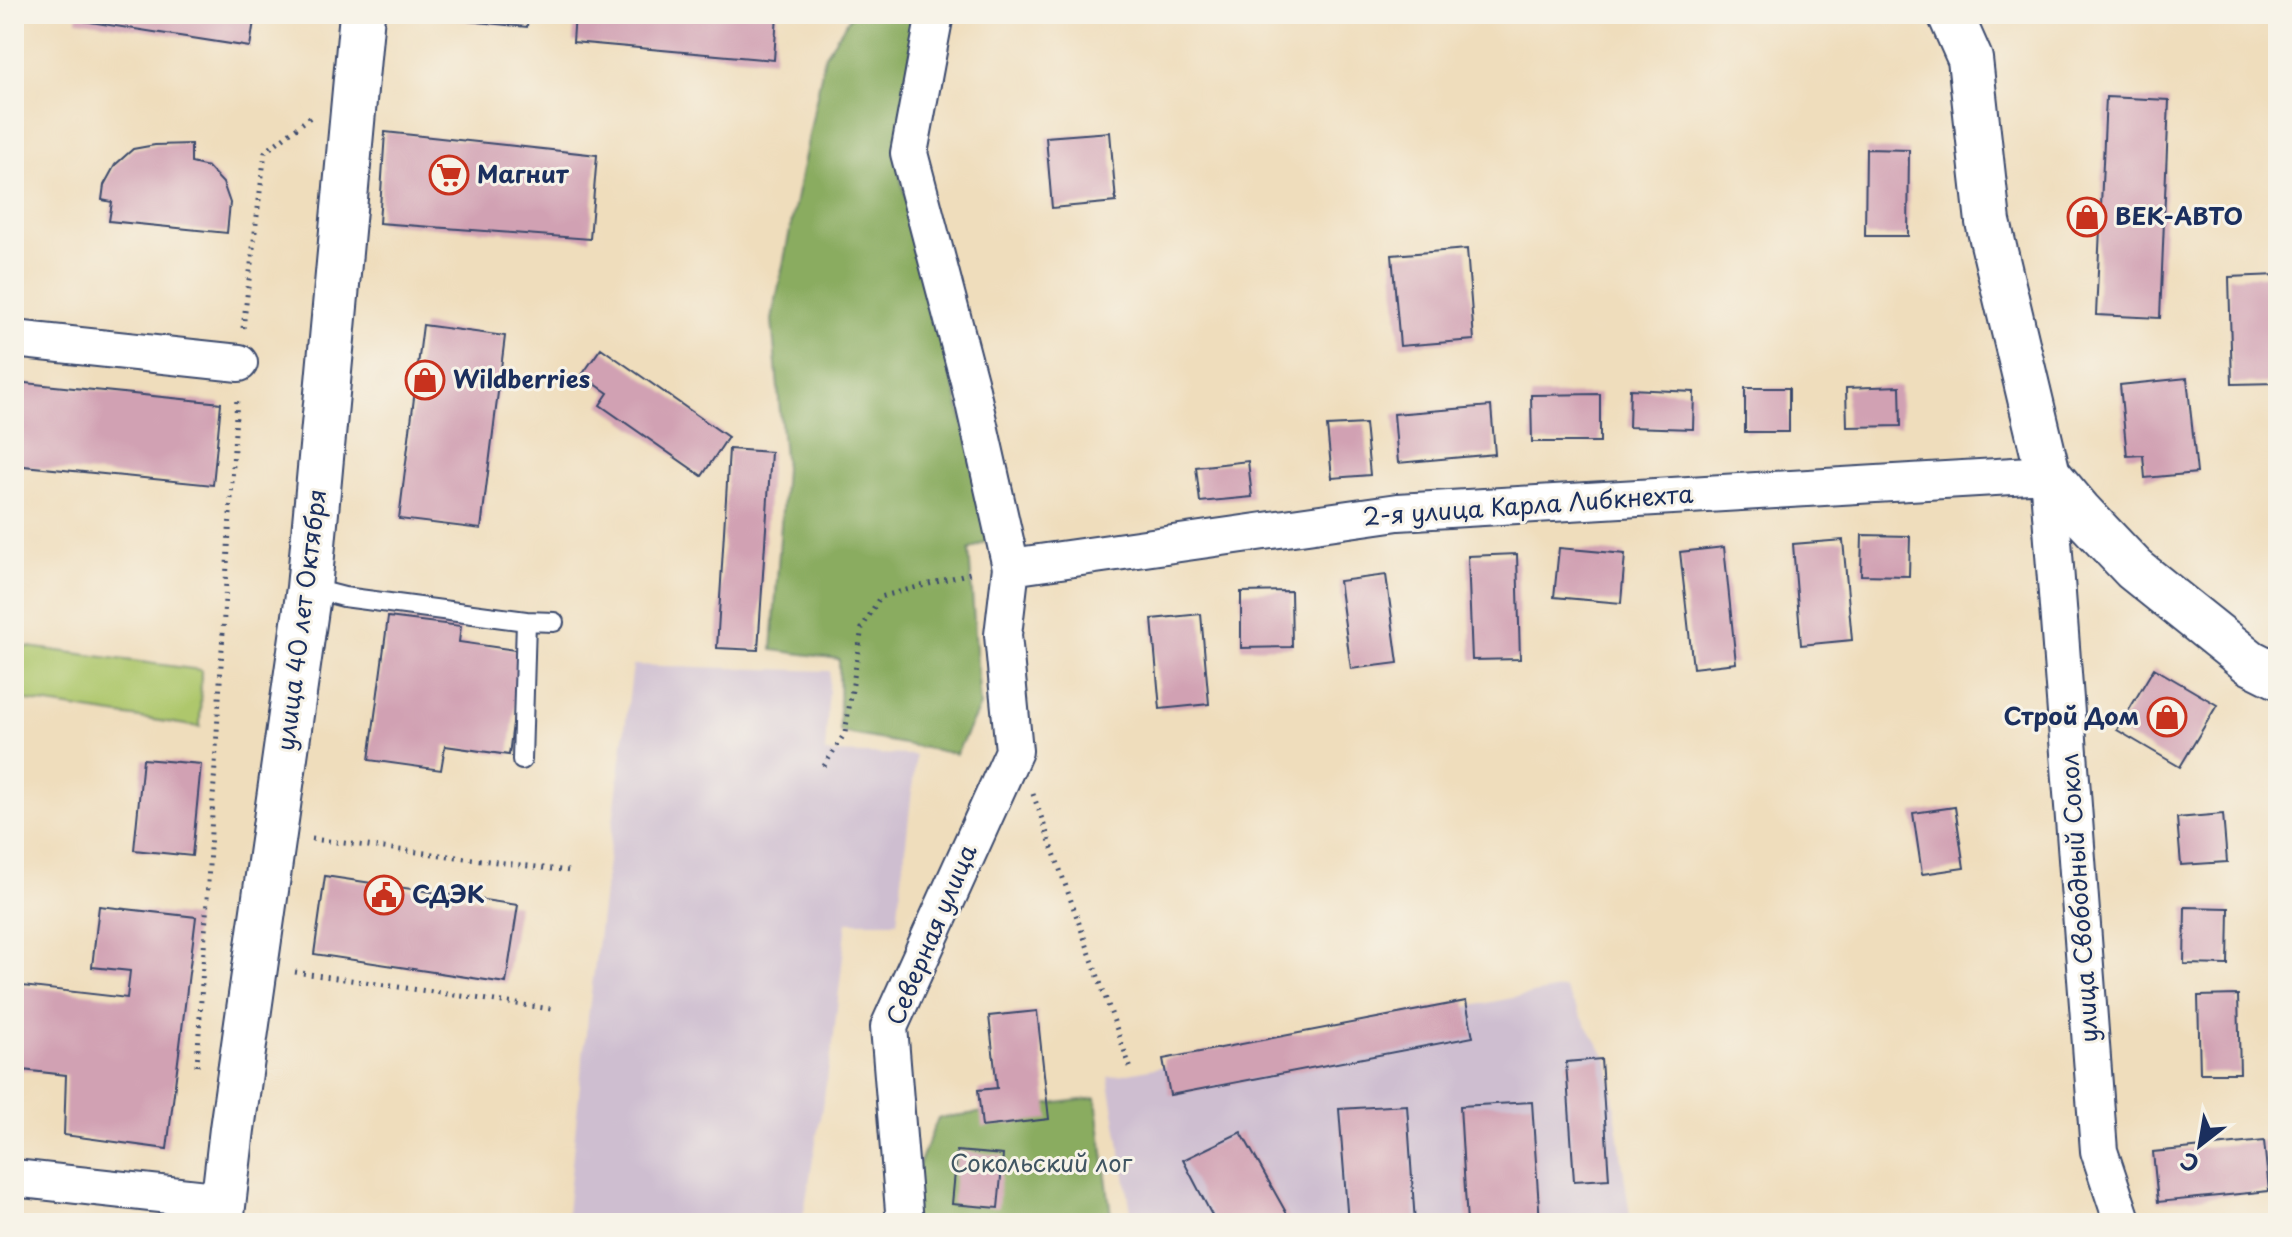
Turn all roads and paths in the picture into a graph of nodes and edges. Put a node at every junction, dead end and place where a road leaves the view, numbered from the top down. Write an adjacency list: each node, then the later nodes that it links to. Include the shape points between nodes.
1 (362, 14): 9 (street, улица 40 лет Октября)
2 (935, 14): 8 (street, via 909,153 969,381)
3 (1950, 14): 7 (street, via 1970,59 1988,222)
4 (313, 115): 6 (path, via 265,152)
5 (14, 339): 6 (street)
6 (239, 363): 21 (path)
7 (2048, 474): 8 (street, 2-я улица Карла Либкнехта, via 1398,512); 12 (street, via 2134,569 2250,662); 25 (street, улица Свободный Сокол, via 2099,1151)
8 (995, 569): 13 (street); 15 (path, via 880,597 862,628 845,733)
9 (309, 588): 10 (lane); 23 (street, улица 40 лет Октября)
10 (526, 621): 11 (lane); 14 (lane)
11 (554, 622)
12 (2278, 676)
13 (1014, 751): 20 (path, via 1043,817); 24 (street, Северная улица, via 889,1027)
14 (522, 760)
15 (824, 766)
16 (308, 838): 17 (path)
17 (569, 871)
18 (291, 972): 19 (path)
19 (551, 1009)
20 (1132, 1072)
21 (196, 1078)
22 (14, 1178): 23 (street)
23 (223, 1212)
24 (905, 1223)
25 (2123, 1223)

